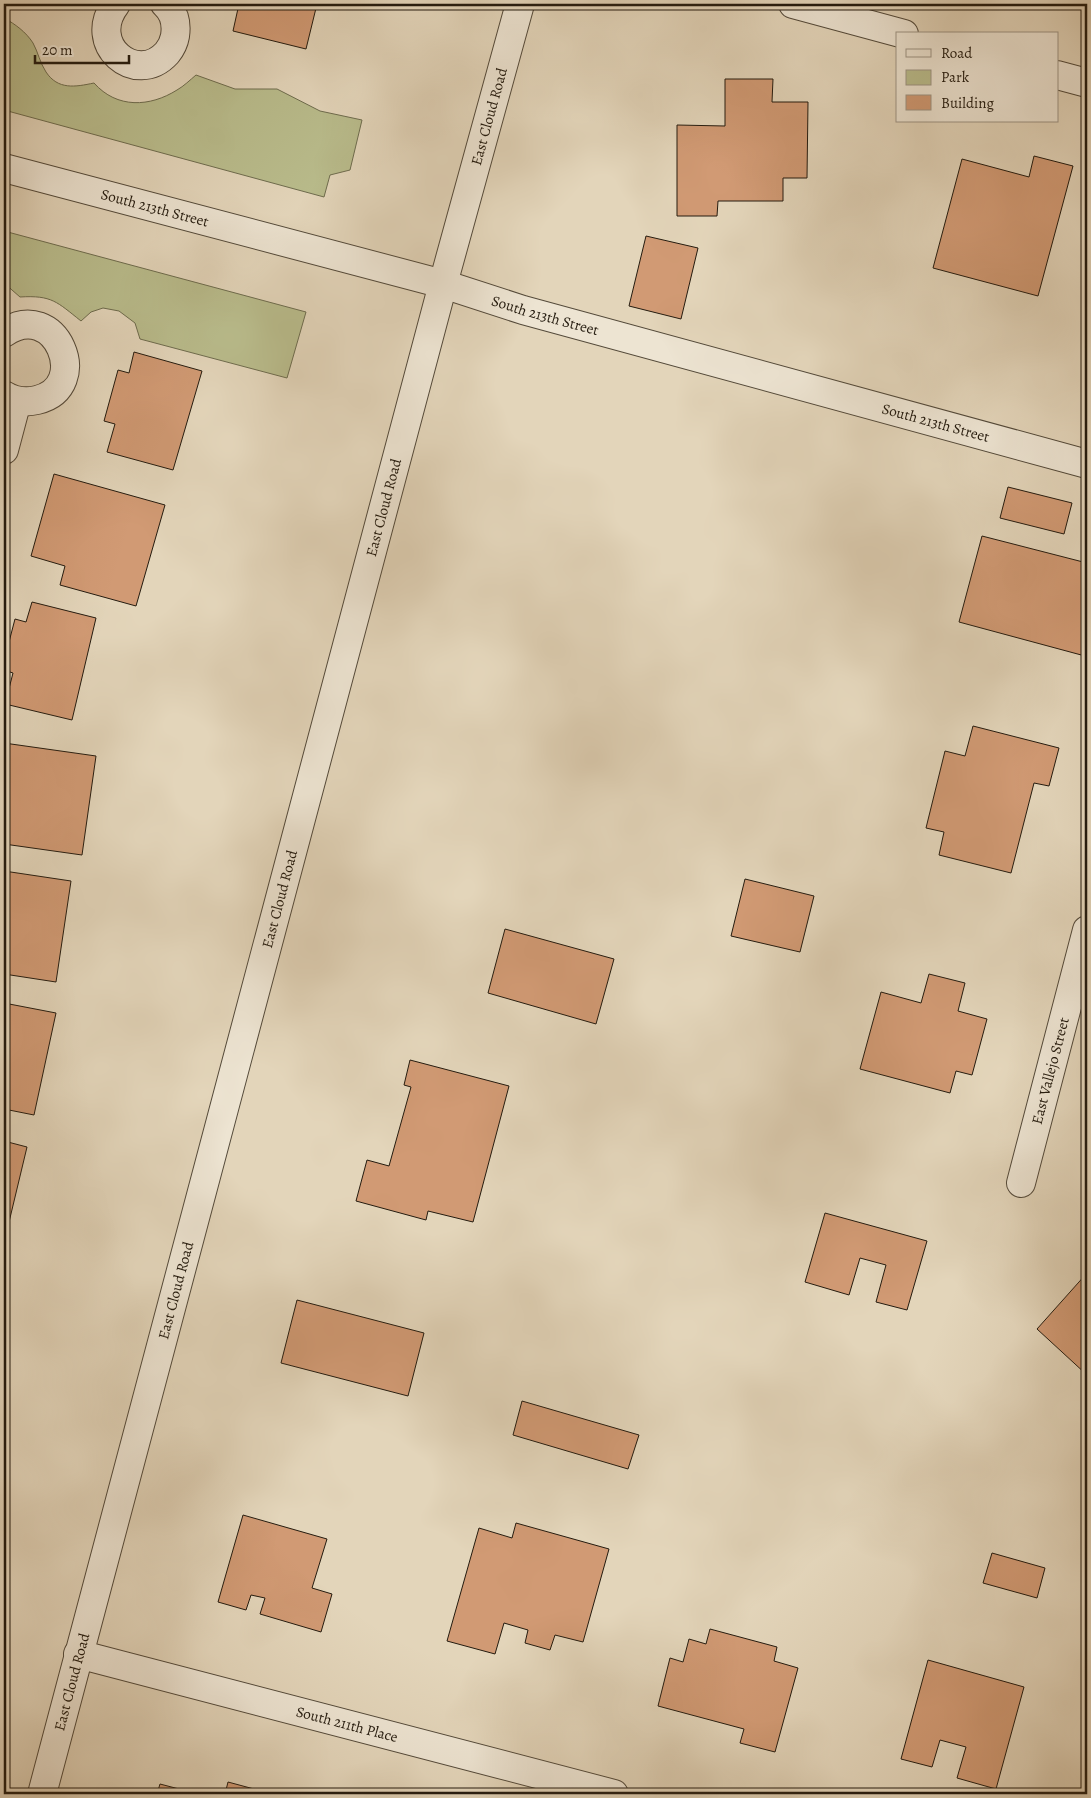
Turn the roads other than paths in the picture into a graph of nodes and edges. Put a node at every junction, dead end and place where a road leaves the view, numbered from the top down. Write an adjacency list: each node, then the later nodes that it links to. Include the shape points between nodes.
1 (116, 4): 2 (street, via 109,14 106,38 119,58 142,65 162,57 175,39 174,16)
2 (165, 4)
3 (520, 4): 9 (street, East Cloud Road)
4 (793, 4): 5 (street)
5 (897, 32)
6 (1058, 75): 7 (street)
7 (1087, 83)
8 (4, 168): 9 (street, South 213th Street)
9 (443, 284): 13 (street, South 213th Street, via 522,310); 16 (street, East Cloud Road)
10 (4, 333): 11 (street, via 16,326 41,328 60,344 64,357 61,382 53,392 29,402)
11 (10, 398): 12 (street)
12 (4, 450)
13 (1087, 464)
14 (1087, 930): 15 (street, East Vallejo Street)
15 (1021, 1183)
16 (78, 1654): 17 (street, East Cloud Road); 18 (street, South 211th Place)
17 (42, 1794)
18 (614, 1794)

